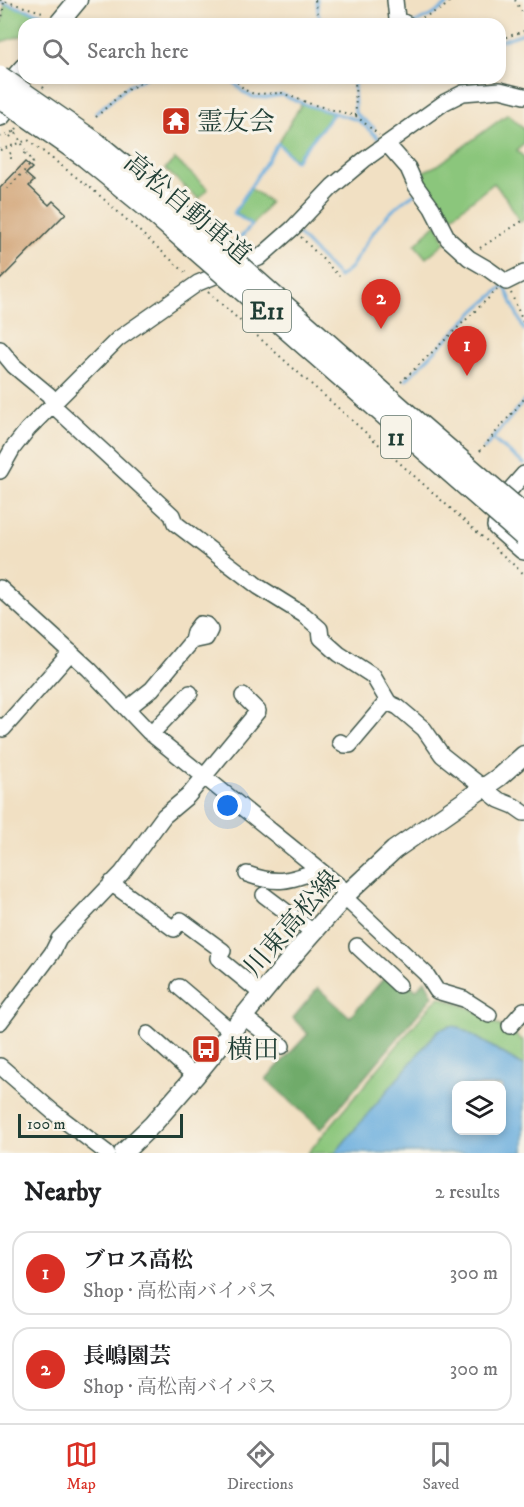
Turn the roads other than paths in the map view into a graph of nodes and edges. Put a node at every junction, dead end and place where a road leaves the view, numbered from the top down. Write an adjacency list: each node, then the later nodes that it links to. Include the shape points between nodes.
1 (78, 0): 3 (main road)
2 (395, 0): 4 (street)
3 (52, 18)
4 (397, 18)
5 (497, 84): 7 (street); 8 (street, via 454,97)
6 (5, 89): 9 (highway, 11, via 103,139); 11 (highway, 11); 17 (highway, 高松自動車道 / E11, bridge, via 97,144); 18 (highway, 高松自動車道 / E11, bridge, via 151,210)
7 (524, 96)
8 (387, 144): 9 (street, via 325,194 259,258); 10 (street, via 408,168 448,239 467,257 506,282)
9 (249, 262): 11 (street); 16 (highway, 11)
10 (524, 273)
11 (205, 280): 13 (street, via 118,339); 19 (highway, 11)
12 (0, 349): 13 (street)
13 (54, 402): 14 (street, via 13,448); 25 (street, via 88,439 172,515 175,523 259,587 304,615 320,629 321,638 373,676)
14 (0, 471)
15 (524, 474): 16 (street)
16 (517, 497)
17 (524, 515)
18 (524, 536)
19 (524, 549)
20 (0, 588): 22 (street)
21 (192, 641): 26 (street, via 152,689)
22 (71, 652): 26 (street); 27 (street, via 3,729)
23 (190, 693): 28 (street)
24 (243, 696): 31 (street, via 258,711)
25 (389, 703): 29 (street, via 350,745); 32 (street, via 424,729 442,755)
26 (127, 709): 28 (street)
27 (0, 726)
28 (151, 734): 31 (street)
29 (340, 742)
30 (524, 755): 32 (main road, 川東高松線)
31 (203, 777): 34 (street); 36 (street, via 164,816)
32 (483, 788): 33 (street); 38 (main road, 川東高松線, via 394,850)
33 (524, 813)
34 (318, 870): 35 (street, via 290,881 264,880); 38 (street)
35 (247, 874)
36 (111, 883): 45 (street, via 174,929 181,920 223,951 218,958); 49 (street, via 59,939)
37 (264, 895): 39 (street)
38 (346, 895): 39 (main road, 川東高松線); 40 (street)
39 (313, 932): 45 (main road, 川東高松線)
40 (389, 939): 42 (street); 47 (street, via 438,991 464,999)
41 (357, 946): 42 (street)
42 (370, 958): 43 (street)
43 (399, 985)
44 (179, 987): 51 (street)
45 (262, 994): 48 (main road, 川東高松線)
46 (524, 1010): 50 (street)
47 (489, 1015)
48 (244, 1017): 51 (main road, 川東高松線); 53 (street)
49 (0, 1022)
50 (510, 1026)
51 (232, 1032): 55 (main road, 川東高松線)
52 (148, 1034): 55 (street)
53 (282, 1046)
54 (0, 1066): 56 (street)
55 (195, 1076): 57 (main road, 川東高松線)
56 (107, 1153)
57 (123, 1153)

